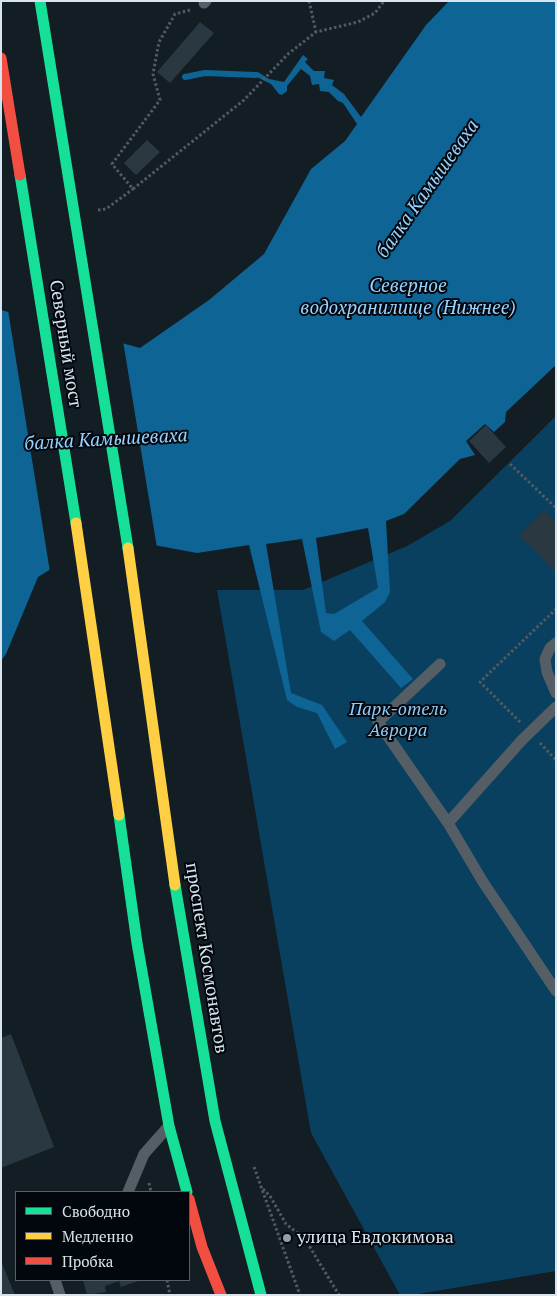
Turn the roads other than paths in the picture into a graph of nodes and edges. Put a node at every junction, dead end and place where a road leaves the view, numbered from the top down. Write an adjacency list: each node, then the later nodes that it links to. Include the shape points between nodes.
1 (40, 1): 3 (main road, Северный мост)
2 (1, 58): 10 (main road, Северный мост, via 93,629 137,943)
3 (140, 622): 17 (main road, проспект Космонавтов, via 182,934 215,1121)
4 (556, 642): 6 (lane, via 545,659)
5 (440, 664): 8 (lane, via 378,722)
6 (556, 693)
7 (556, 707): 8 (lane)
8 (448, 823): 9 (lane, via 482,882)
9 (554, 984)
10 (169, 1126): 11 (lane, via 144,1154); 12 (main road)
11 (128, 1191)
12 (187, 1191)
13 (190, 1203): 16 (main road, via 202,1247)
14 (55, 1281): 15 (lane)
15 (60, 1295)
16 (221, 1295)
17 (261, 1295)

